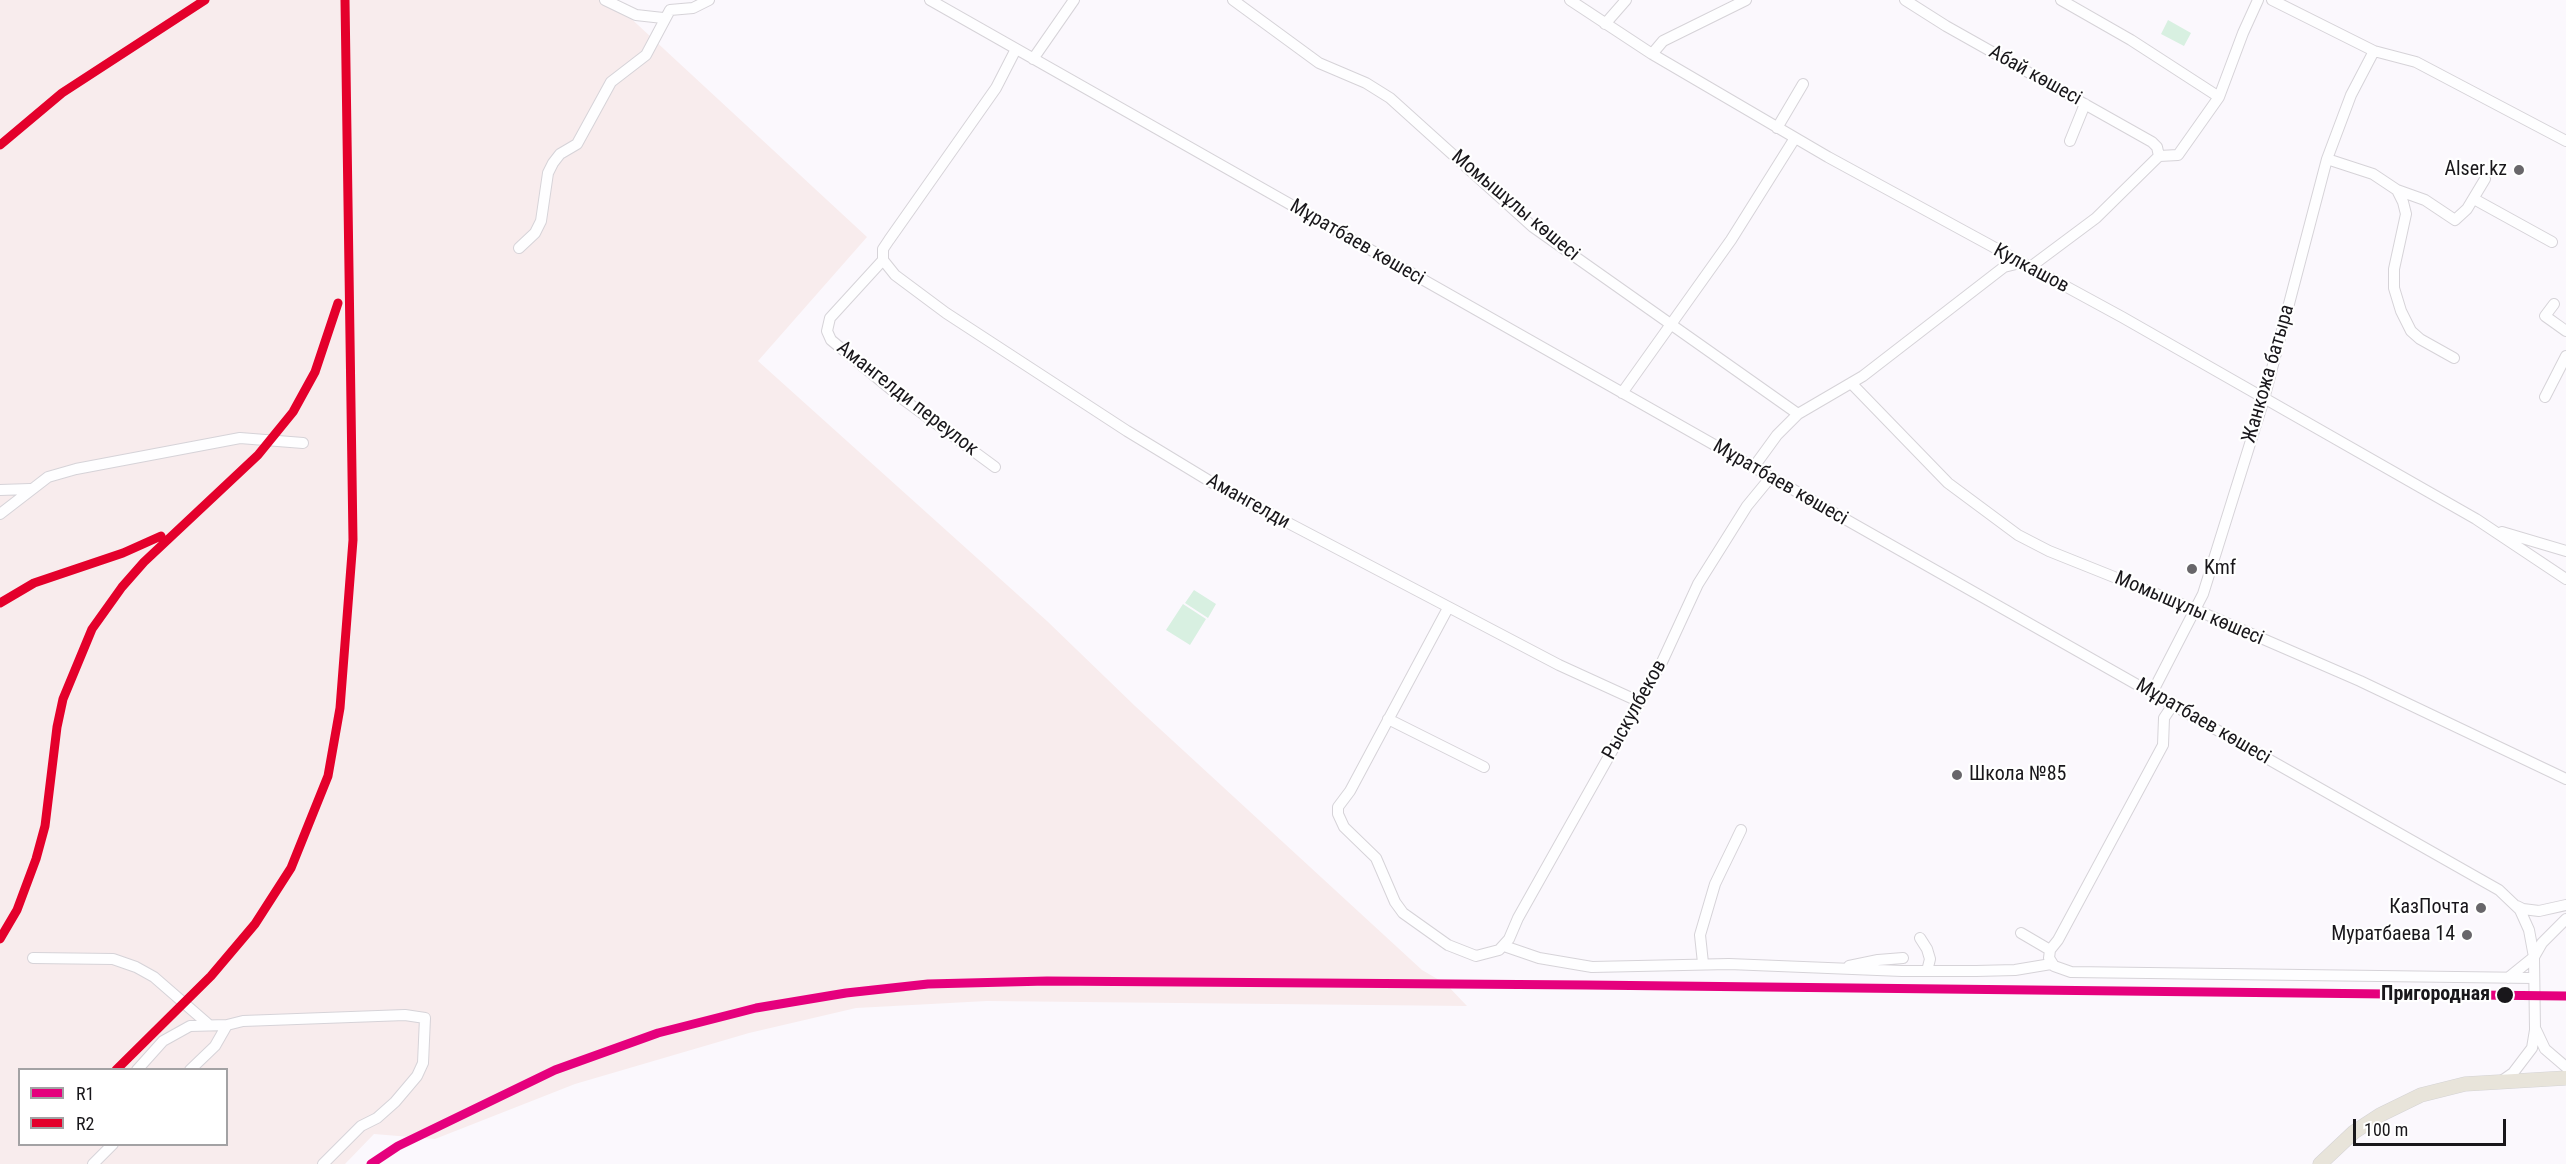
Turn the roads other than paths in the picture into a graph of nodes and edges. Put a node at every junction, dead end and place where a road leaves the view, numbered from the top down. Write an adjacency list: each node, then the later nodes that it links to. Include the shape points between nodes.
1 (605, 0): 15 (street, via 636,15)
2 (667, 0): 14 (street)
3 (709, 0): 14 (street, via 693,8)
4 (930, 0): 17 (street, Мұратбаев көшесі)
5 (1074, 0): 20 (street)
6 (1233, 0): 38 (street, Момышұлы көшесі, via 1319,63 1390,98 1533,227)
7 (1570, 0): 16 (street, Кулкашов)
8 (1626, 0): 16 (street)
9 (1746, 0): 19 (street, via 1662,41)
10 (1905, 0): 23 (street, Абай көшесі)
11 (2061, 0): 22 (street)
12 (2258, 0): 22 (street)
13 (2272, 0): 18 (street)
14 (680, 8): 15 (street, via 670,10)
15 (663, 18): 34 (street, via 646,55 611,82 578,144 553,163 541,221)
16 (1605, 24): 19 (street, Кулкашов)
17 (1016, 49): 20 (street, Мұратбаев көшесі); 35 (street, via 990,97 889,240)
18 (2374, 51): 27 (street, via 2416,62); 29 (street, Жанкожа батыра, via 2351,95)
19 (1652, 54): 24 (street, Кулкашов)
20 (1033, 58): 43 (street, Мұратбаев көшесі)
21 (1803, 84): 24 (street)
22 (2219, 97): 28 (street, via 2178,156)
23 (2085, 104): 26 (street); 28 (street, Абай көшесі, via 2152,142)
24 (1777, 128): 25 (street, Кулкашов)
25 (1795, 138): 36 (street, Кулкашов); 38 (street, via 1731,240)
26 (2070, 141)
27 (2566, 141)
28 (2159, 156): 36 (street, via 2096,218)
29 (2327, 159): 31 (street, via 2373,174); 45 (street, Жанкожа батыра)
30 (2485, 179): 32 (street)
31 (2397, 190): 32 (street, via 2425,200 2455,220); 41 (street, via 2406,214 2394,269 2394,288 2401,311 2420,339)
32 (2474, 199): 33 (street)
33 (2552, 242)
34 (519, 248)
35 (882, 260): 48 (street, Амангелди переулок, via 830,318 831,340); 57 (street, Амангелди, via 895,275 946,314 1127,431 1216,485)
36 (2024, 266): 42 (street, via 2004,267); 45 (street, Кулкашов, via 2122,316)
37 (2554, 304): 39 (street, via 2545,316)
38 (1671, 325): 43 (street); 46 (street, Момышұлы көшесі)
39 (2566, 331)
40 (2566, 356): 44 (street)
41 (2454, 358)
42 (1851, 383): 46 (street); 58 (street, Момышұлы көшесі, via 1948,483 2018,536)
43 (1622, 393): 49 (street, Мұратбаев көшесі)
44 (2545, 397)
45 (2264, 399): 54 (street, Кулкашов); 58 (street, Жанкожа батыра, via 2210,572)
46 (1798, 414): 49 (street)
47 (303, 442): 51 (street, via 240,438 76,469 48,477)
48 (995, 467)
49 (1753, 468): 50 (street, Мұратбаев көшесі)
50 (1770, 478): 59 (street, Мұратбаев көшесі); 60 (street, Рыскулбеков, via 1746,506 1703,575)
51 (30, 489): 52 (street); 53 (street)
52 (0, 490)
53 (0, 514)
54 (2496, 531): 55 (street, Кулкашов); 56 (street, Кулкашов)
55 (2566, 551)
56 (2566, 579)
57 (1448, 608): 60 (street, Амангелди); 62 (street)
58 (2194, 609): 59 (street, Жанкожа батыра); 64 (street, Момышұлы көшесі, via 2360,681)
59 (2152, 693): 61 (street, Мұратбаев көшесі)
60 (1640, 702): 71 (street, Рыскулбеков)
61 (2172, 706): 67 (street, Мұратбаев көшесі, via 2486,881); 72 (street, via 2164,718 2163,745)
62 (1388, 719): 63 (street); 71 (street, via 1338,807 1344,827 1376,858 1395,902 1412,922 1466,954 1476,956)
63 (1484, 767)
64 (2566, 779)
65 (1741, 830): 76 (street, via 1715,884 1700,935)
66 (2566, 905): 67 (street, via 2539,911)
67 (2517, 906): 73 (street, Мұратбаев көшесі, via 2525,919)
68 (2566, 919): 73 (street)
69 (2021, 933): 72 (street)
70 (1920, 938): 79 (street, via 1930,959)
71 (1504, 946): 76 (street, via 1539,958 1592,967)
72 (2050, 950): 77 (street)
73 (2534, 957): 80 (street); 81 (street, Мұратбаев көшесі)
74 (33, 958): 82 (street, via 113,959 136,967 154,977)
75 (1904, 958): 78 (street, via 1856,963)
76 (1703, 963): 78 (street)
77 (2051, 964): 79 (street, via 2015,970); 80 (street, via 2071,972)
78 (1843, 969): 79 (street)
79 (1928, 971)
80 (2508, 978): 81 (street)
81 (2534, 978): 84 (street, Мұратбаев көшесі)
82 (208, 1024): 83 (street); 86 (street, via 190,1026 163,1041)
83 (227, 1025): 87 (street, via 215,1046); 92 (street, via 362,1016 425,1018 423,1063 417,1076 395,1102 361,1126)
84 (2535, 1030): 85 (street, via 2545,1049); 89 (street, via 2532,1048 2512,1073)
85 (2566, 1067)
86 (139, 1068)
87 (192, 1068)
88 (2566, 1078): 89 (main road)
89 (2499, 1082): 93 (main road, via 2443,1088 2398,1106 2354,1132)
90 (110, 1146): 91 (street)
91 (93, 1164)
92 (323, 1164)
93 (2320, 1164)

